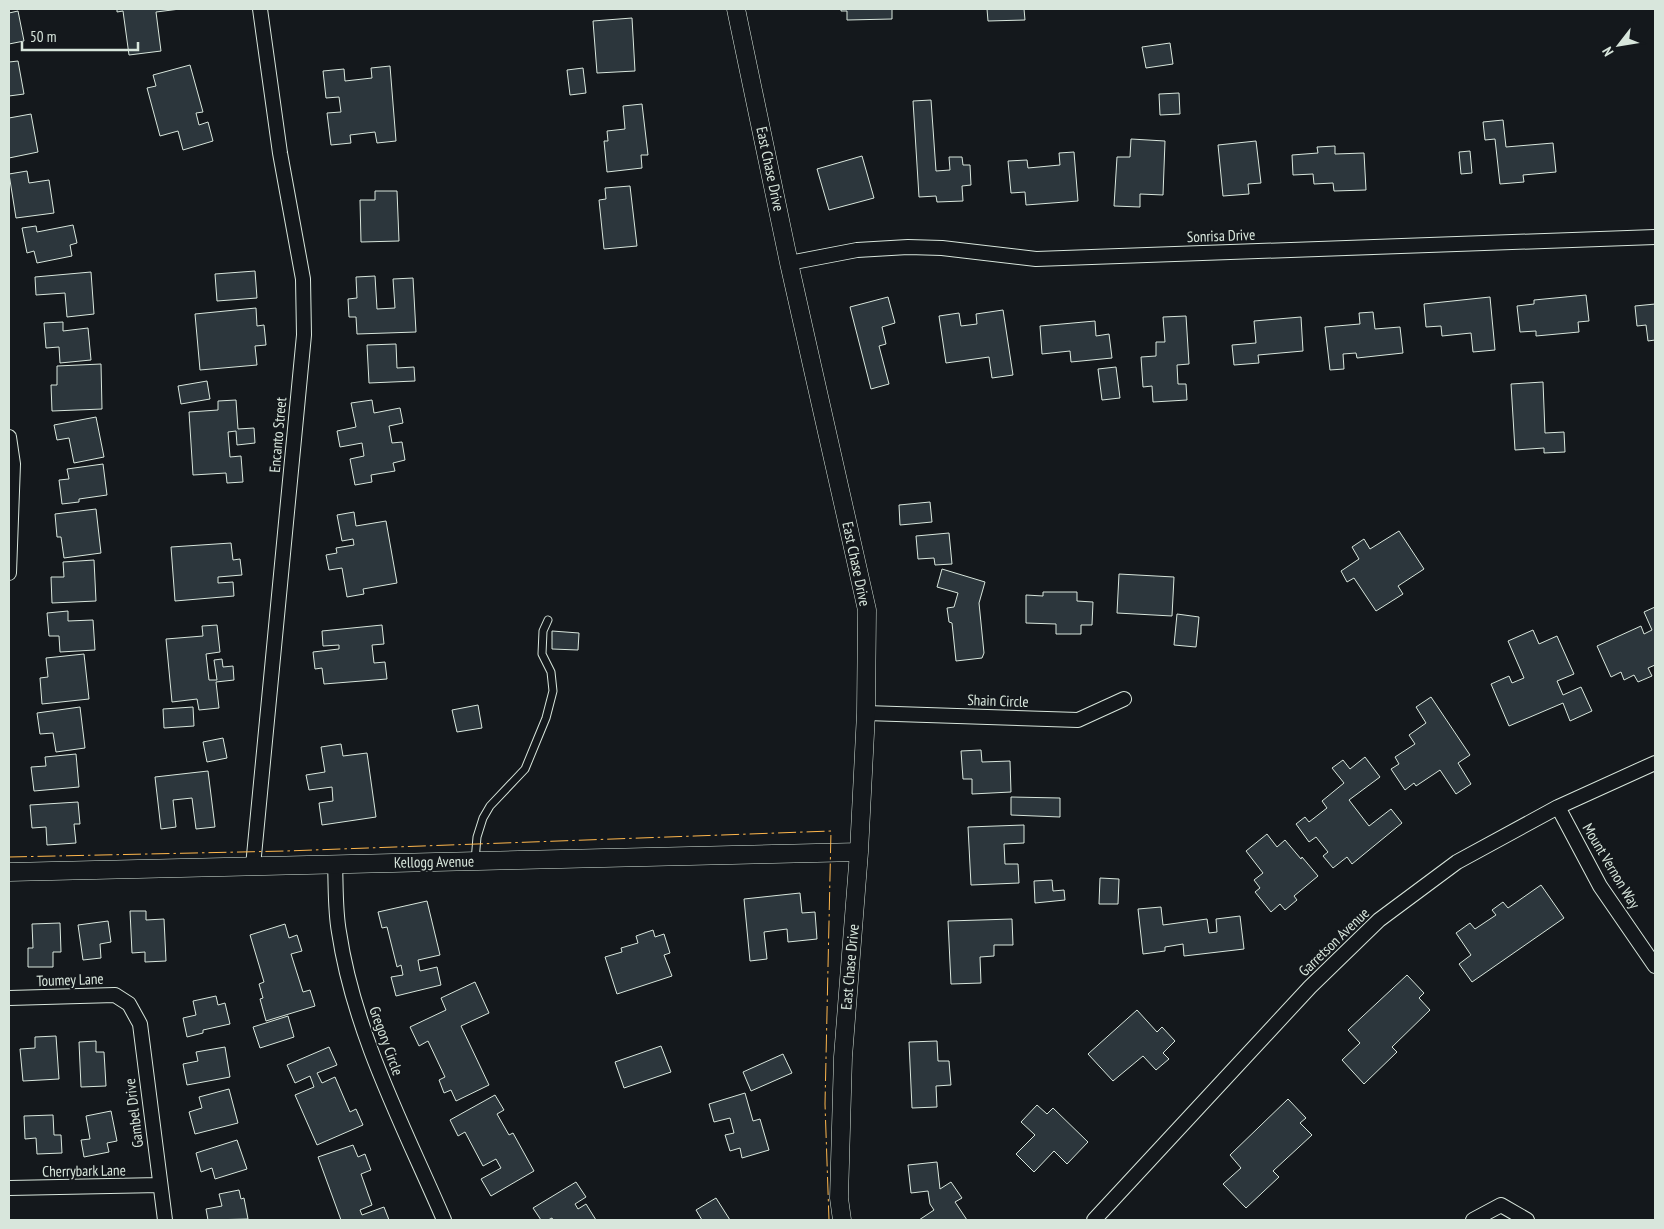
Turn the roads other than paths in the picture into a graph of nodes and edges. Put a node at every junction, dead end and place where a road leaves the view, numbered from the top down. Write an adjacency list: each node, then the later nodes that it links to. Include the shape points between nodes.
1 (260, 9): 16 (street, Encanto Street, via 280,152 303,279 304,335)
2 (736, 9): 4 (street, East Chase Drive)
3 (1655, 237): 4 (street, Sonrisa Drive, via 1036,259 908,247 857,250)
4 (790, 263): 10 (street, East Chase Drive, via 867,610)
5 (9, 437): 6 (street, via 13,464)
6 (10, 558): 7 (street)
7 (9, 573)
8 (548, 620): 14 (lane, via 543,631 542,654 554,691 546,718 526,769 490,806 483,818)
9 (1124, 699): 10 (street, Shain Circle, via 1078,720)
10 (866, 713): 13 (street, East Chase Drive)
11 (1655, 763): 12 (street, Garretson Avenue)
12 (1558, 807): 18 (street, Mount Vernon Way, via 1600,886); 26 (street, Garretson Avenue, via 1456,862 1379,920 1310,987)
13 (859, 852): 14 (street, Kellogg Avenue); 25 (street, East Chase Drive, via 843,1057 839,1198)
14 (474, 861): 15 (street, Kellogg Avenue)
15 (335, 864): 16 (street, Kellogg Avenue); 24 (street, Gregory Circle, via 338,931 351,990 385,1085)
16 (253, 866): 17 (street, Kellogg Avenue)
17 (9, 872)
18 (1655, 966)
19 (9, 998): 20 (street, Toumey Lane, via 115,995)
20 (129, 1004): 21 (street, Gambel Drive, via 140,1024)
21 (160, 1186): 22 (street, Cherrybark Lane); 23 (street, Gambel Drive)
22 (9, 1188)
23 (165, 1220)
24 (444, 1220)
25 (842, 1220)
26 (1094, 1220)
27 (1472, 1220): 28 (street, via 1501,1205)
28 (1527, 1220)

